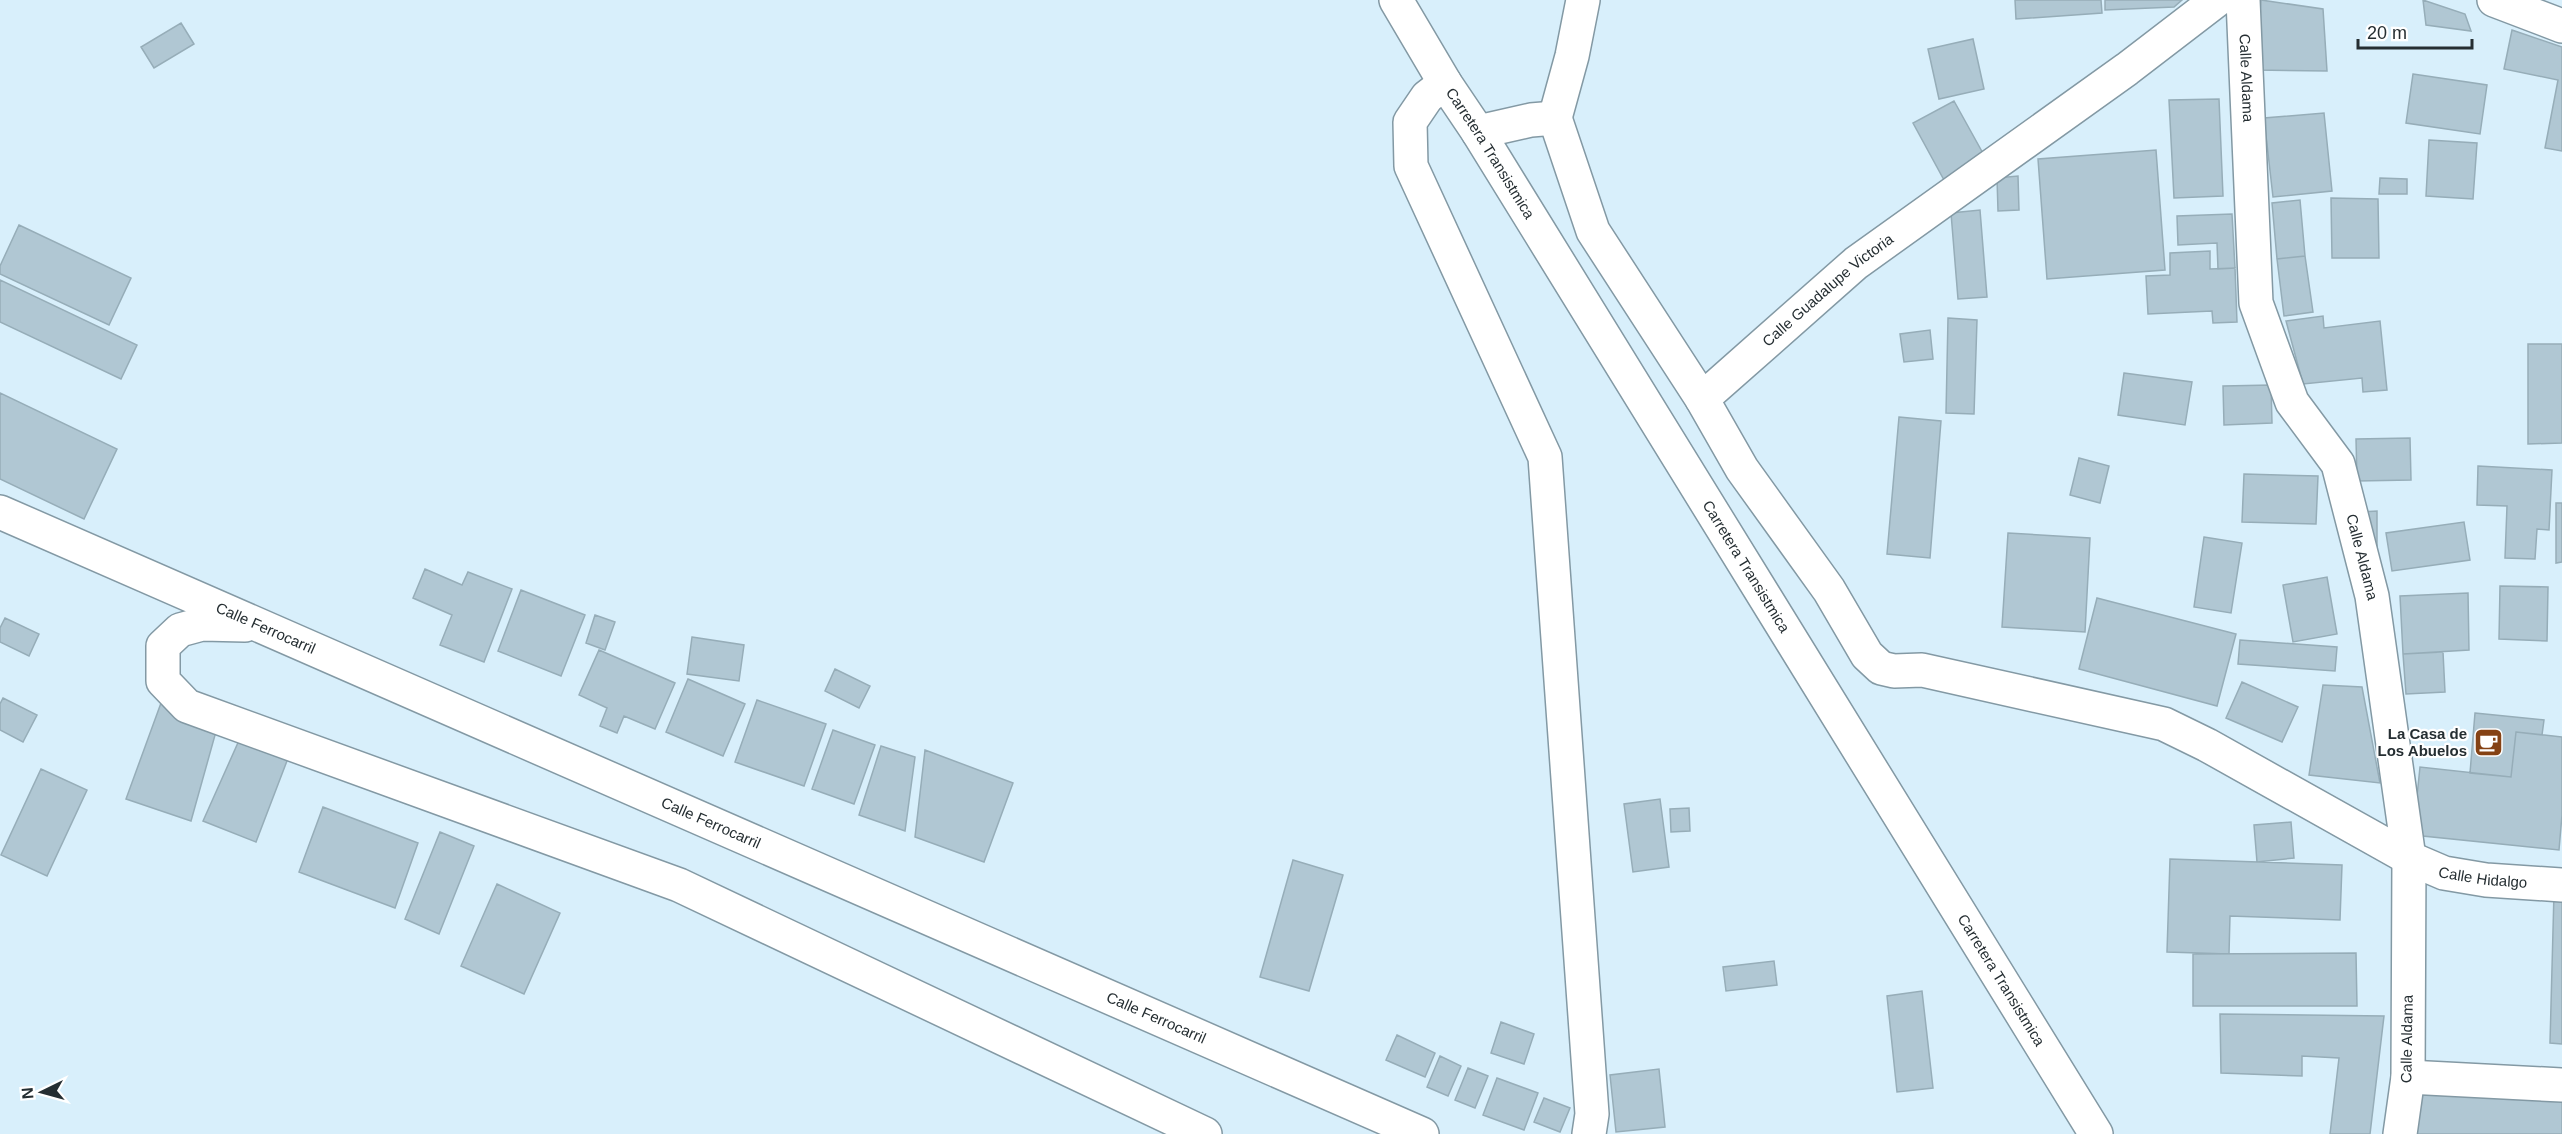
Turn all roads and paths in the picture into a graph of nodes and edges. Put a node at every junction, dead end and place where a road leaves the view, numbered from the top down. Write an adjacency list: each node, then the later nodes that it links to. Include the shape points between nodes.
1 (1396, 0): 7 (street, Carretera Transistmica)
2 (1583, 0): 8 (street)
3 (2217, 0): 10 (street, Calle Guadalupe Victoria, via 1856,262)
4 (2242, 0): 13 (street, Calle Aldama, via 2256,303 2292,402 2338,464 2372,596)
5 (2494, 0): 6 (street)
6 (2562, 26)
7 (1445, 83): 9 (street, Carretera Transistmica); 19 (street, via 1427,97 1410,122 1411,166 1545,457 1591,1102)
8 (1555, 118): 9 (street); 10 (street, via 1593,231)
9 (1478, 132): 20 (street, Carretera Transistmica)
10 (1702, 399): 13 (street, Calle Hidalgo, via 1742,469 1829,590 1867,655 1881,669 1922,670 2164,724)
11 (0, 512): 12 (street, Calle Ferrocarril)
12 (259, 625): 17 (street, via 202,624 180,630 163,646 163,681 187,706 679,885); 18 (street, Calle Ferrocarril)
13 (2409, 858): 14 (street, Calle Hidalgo, via 2444,873); 15 (street, Calle Aldama)
14 (2562, 885)
15 (2408, 1077): 16 (street); 21 (street, Calle Aldama)
16 (2562, 1085)
17 (1205, 1134)
18 (1422, 1134)
19 (1589, 1134)
20 (2096, 1134)
21 (2400, 1134)

